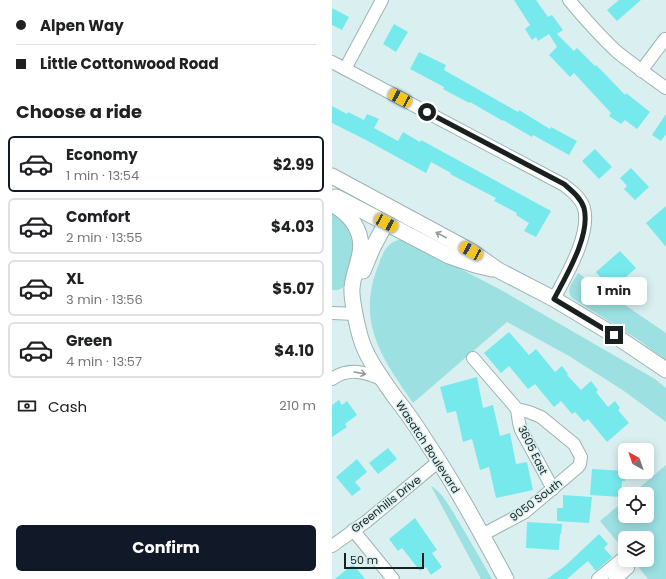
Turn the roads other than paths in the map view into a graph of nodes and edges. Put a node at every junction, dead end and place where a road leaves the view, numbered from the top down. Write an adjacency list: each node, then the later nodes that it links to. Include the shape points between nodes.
1 (382, 0): 5 (street)
2 (570, 0): 6 (street, via 591,26)
3 (665, 39): 6 (street)
4 (332, 62): 5 (street)
5 (345, 69): 14 (street, via 573,191 584,208 583,234 577,254)
6 (641, 71): 7 (street)
7 (666, 88)
8 (332, 176): 13 (main road, one-way to 8, via 471,251)
9 (332, 185): 12 (main road, via 370,206)
10 (332, 196): 12 (main road)
11 (332, 204): 16 (main road, Wasatch Boulevard, via 352,220 361,240 352,290)
12 (386, 223): 13 (main road, via 449,256); 16 (main road, Wasatch Boulevard, via 364,268)
13 (498, 270): 14 (main road)
14 (554, 299): 18 (main road)
15 (332, 313): 16 (street)
16 (356, 314): 20 (main road, Wasatch Boulevard, via 366,352)
17 (473, 358): 21 (street)
18 (666, 370)
19 (334, 378): 20 (street, one-way to 20, via 353,371)
20 (383, 380): 23 (main road, Wasatch Boulevard)
21 (517, 409): 22 (street, 3605 East, via 541,418 574,444); 24 (street, 3605 East, via 521,430)
22 (581, 457): 24 (street, 9050 South, via 578,467)
23 (439, 461): 25 (street, Greenhills Drive); 26 (main road, Wasatch Boulevard)
24 (552, 489): 26 (street, 9050 South, via 524,512)
25 (353, 530): 27 (street, Greenhills Drive); 28 (street)
26 (482, 535): 29 (main road, Wasatch Boulevard)
27 (332, 546)
28 (393, 579)
29 (506, 579)
30 (598, 579): 31 (street, via 621,560 628,568)
31 (615, 579)

